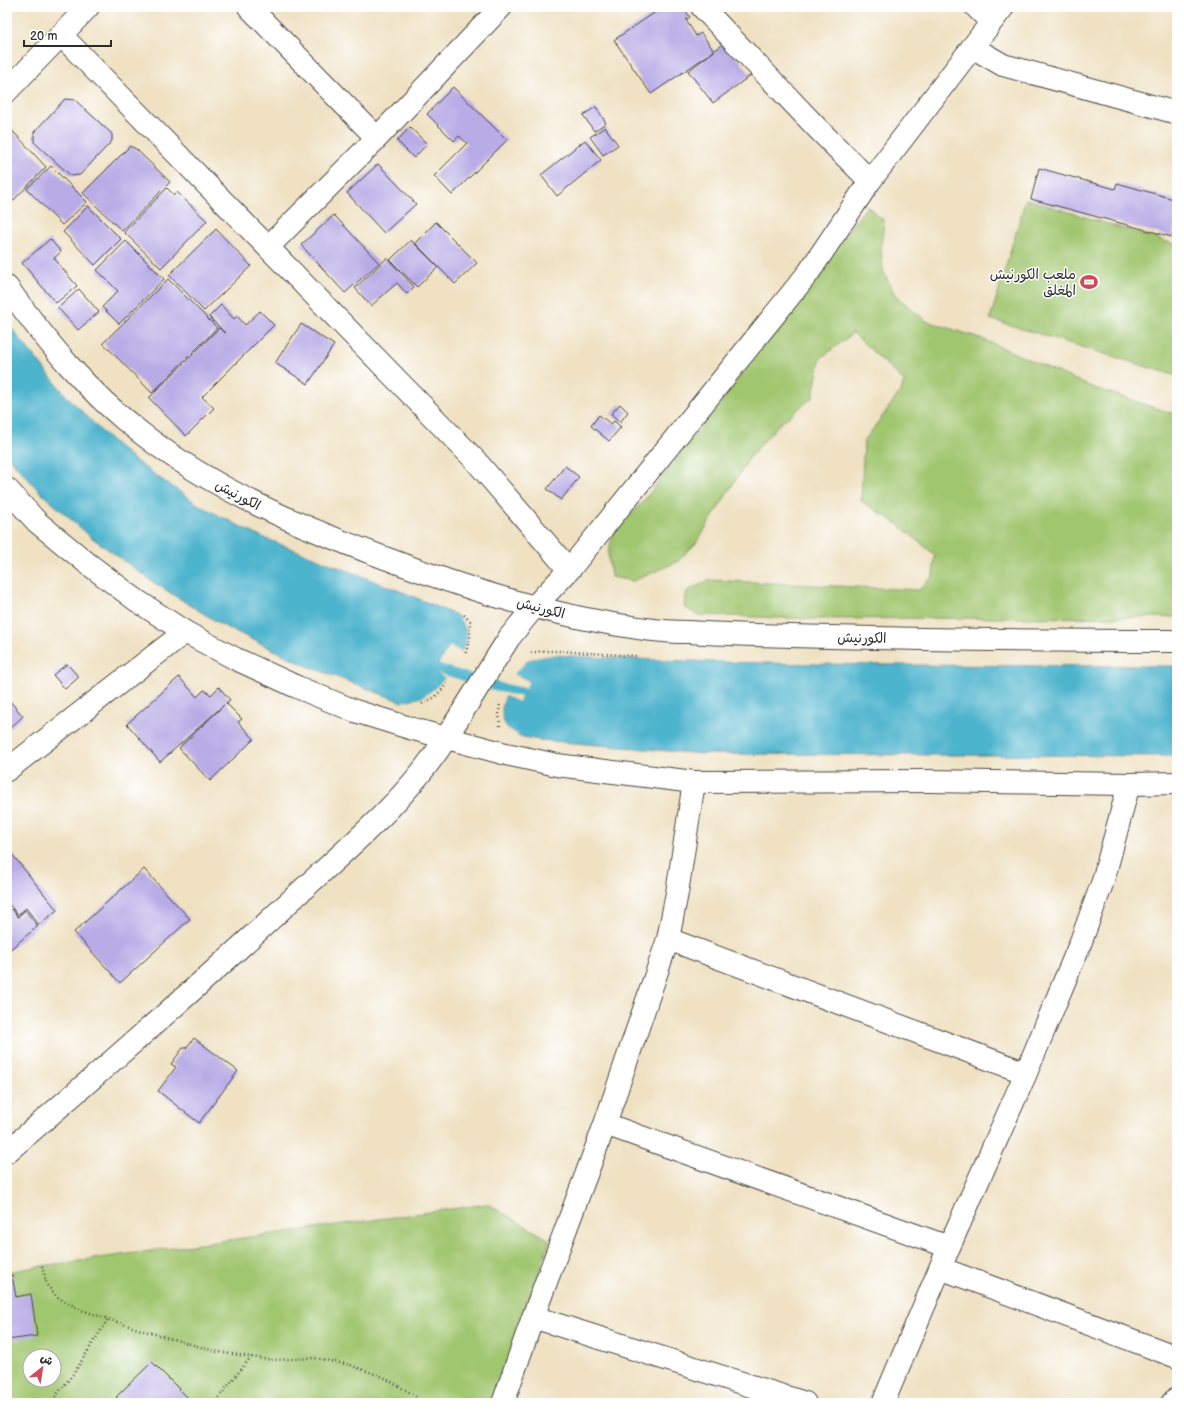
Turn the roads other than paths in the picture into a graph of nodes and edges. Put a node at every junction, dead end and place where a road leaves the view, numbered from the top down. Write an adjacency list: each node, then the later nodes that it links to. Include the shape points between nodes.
1 (88, 7): 7 (street)
2 (249, 7): 11 (street)
3 (502, 7): 11 (street)
4 (702, 7): 12 (street)
5 (976, 7): 6 (street)
6 (997, 15): 8 (street)
7 (62, 36): 9 (street); 13 (street)
8 (972, 47): 10 (street, via 1003,65); 12 (street)
9 (7, 91)
10 (1177, 113)
11 (377, 138): 13 (street)
12 (870, 181): 16 (street, via 809,272)
13 (268, 247): 16 (street, via 476,461)
14 (7, 287): 17 (street, الكورنيش, via 56,352 95,394 139,432 208,479 251,502 327,536 437,577)
15 (7, 489): 18 (street, via 37,522 87,563 136,600)
16 (569, 570): 17 (street)
17 (534, 607): 19 (street, الكورنيش, via 571,617 647,630 708,634 956,640); 20 (street, via 509,638)
18 (185, 632): 20 (street, via 236,659 355,711); 21 (street)
19 (1177, 641)
20 (446, 738): 22 (street, via 557,765); 28 (street, via 416,779 372,826 222,965)
21 (7, 770)
22 (694, 782): 24 (street, via 929,781); 25 (street)
23 (1177, 783): 24 (street)
24 (1129, 784): 26 (street, via 1103,881 1080,944)
25 (668, 939): 26 (street); 27 (street)
26 (1026, 1073): 29 (street)
27 (605, 1124): 29 (street); 31 (street)
28 (7, 1152)
29 (949, 1247): 30 (street)
30 (940, 1268): 32 (street); 36 (street)
31 (533, 1317): 34 (street); 35 (street)
32 (1177, 1357)
33 (1177, 1398): 37 (street)
34 (503, 1403)
35 (805, 1403)
36 (883, 1403)
37 (1172, 1403)

